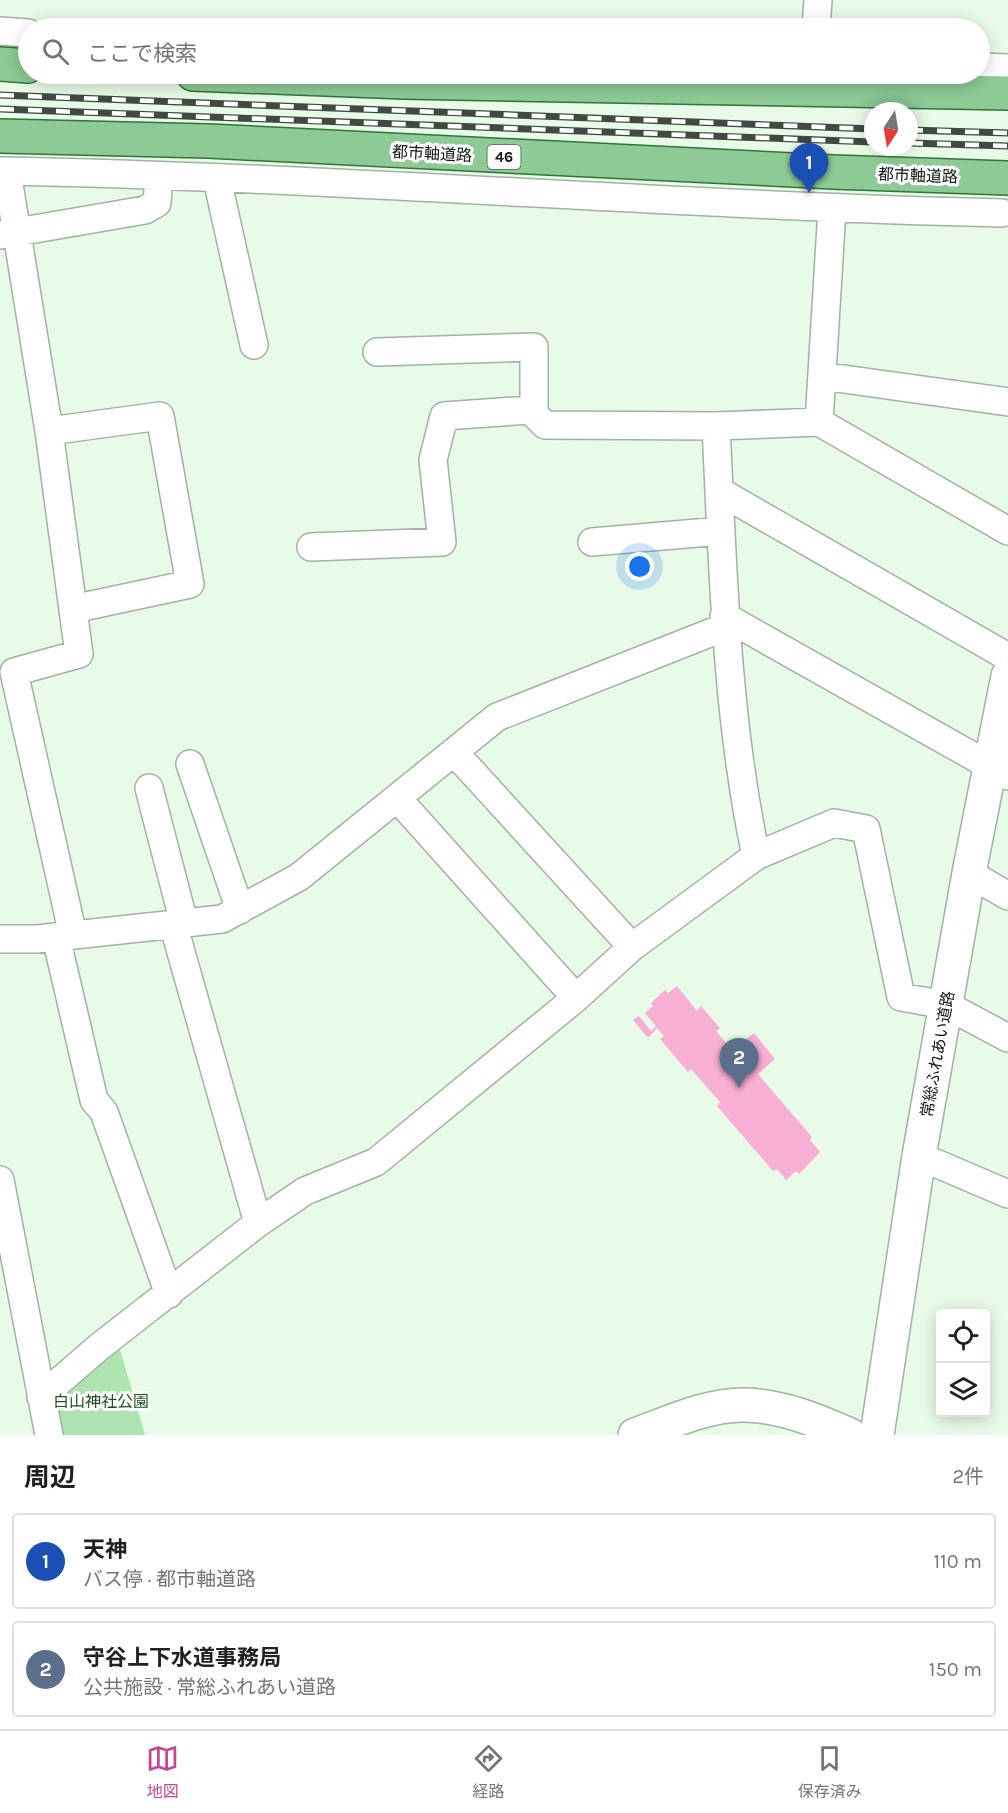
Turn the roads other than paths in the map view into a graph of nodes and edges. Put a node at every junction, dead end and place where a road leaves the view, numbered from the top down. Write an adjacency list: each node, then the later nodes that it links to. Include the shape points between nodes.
1 (818, 0): 2 (street)
2 (817, 18)
3 (0, 32): 4 (street)
4 (18, 33)
5 (0, 64): 6 (main road)
6 (18, 65)
7 (990, 67): 8 (street)
8 (1008, 68)
9 (898, 84): 10 (main road)
10 (1008, 93)
11 (0, 136): 13 (main road, 都市軸道路 / 46, via 208,141)
12 (4, 172): 14 (street); 20 (street)
13 (904, 175): 15 (main road, 都市軸道路 / 46); 18 (street)
14 (159, 177): 16 (street); 20 (street, via 157,203 145,210)
15 (1008, 178)
16 (217, 179): 17 (street); 21 (street)
17 (832, 209): 18 (street); 23 (street)
18 (901, 210): 19 (street)
19 (1002, 213)
20 (8, 235): 28 (street)
21 (254, 345)
22 (377, 352): 25 (street, via 534,348)
23 (822, 376): 24 (street); 26 (street)
24 (1008, 402)
25 (534, 414): 27 (street, via 545,425); 33 (street, via 530,410 444,416 433,460 442,542)
26 (819, 422): 27 (street); 31 (street)
27 (716, 426): 29 (street)
28 (49, 431): 34 (street); 34 (street, via 160,416 190,584)
29 (719, 491): 30 (street); 36 (street)
30 (721, 531): 32 (street); 35 (street)
31 (1008, 531)
32 (592, 542)
33 (311, 547)
34 (73, 609): 38 (street, via 79,654 14,672)
35 (725, 621): 39 (street, via 497,717); 41 (street); 44 (street, via 747,812)
36 (1008, 657)
37 (1008, 676): 41 (street, 常総ふれあい道路)
38 (9, 690): 49 (street)
39 (454, 752): 43 (street); 51 (street)
40 (190, 764): 47 (street)
41 (999, 772): 45 (street, 常総ふれあい道路)
42 (148, 788): 48 (street)
43 (397, 798): 47 (street, via 300,877); 52 (street)
44 (756, 856): 51 (street); 53 (street, via 834,823 866,830 901,997)
45 (969, 873): 46 (street); 53 (street, 常総ふれあい道路)
46 (1008, 896)
47 (240, 909): 48 (street, via 222,919)
48 (179, 924): 49 (street); 58 (street)
49 (65, 936): 50 (street); 59 (street, via 94,1100 104,1112)
50 (0, 939)
51 (632, 947): 52 (street)
52 (576, 998): 58 (street, via 376,1162 305,1191)
53 (946, 1005): 54 (street); 55 (street, 常総ふれあい道路)
54 (1008, 1038)
55 (919, 1156): 57 (street); 64 (street, 常総ふれあい道路)
56 (1, 1186): 60 (street)
57 (1008, 1194)
58 (258, 1224): 59 (street)
59 (169, 1294): 60 (street)
60 (41, 1397): 61 (street)
61 (49, 1435)
62 (635, 1435): 63 (street, via 698,1413 741,1405 800,1416)
63 (850, 1435)
64 (877, 1435)

